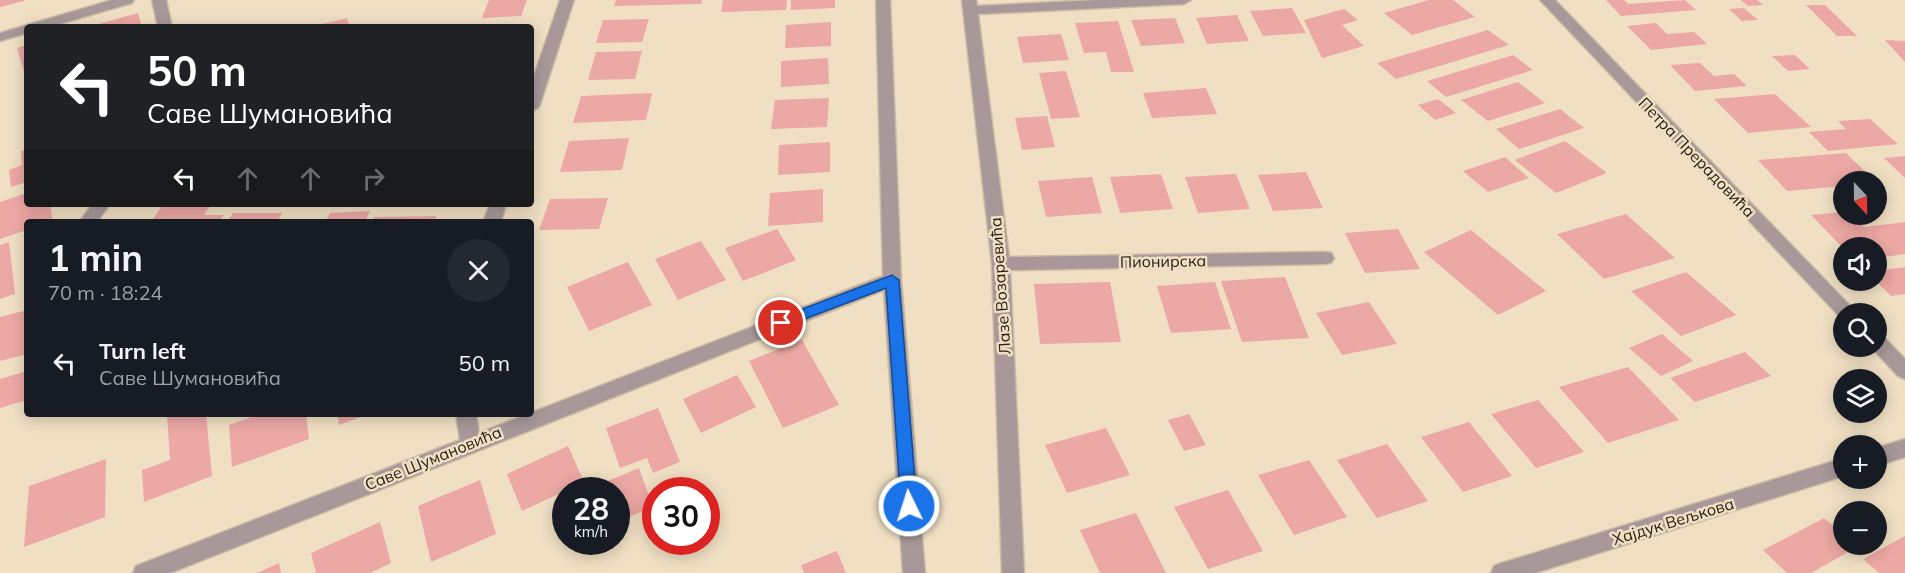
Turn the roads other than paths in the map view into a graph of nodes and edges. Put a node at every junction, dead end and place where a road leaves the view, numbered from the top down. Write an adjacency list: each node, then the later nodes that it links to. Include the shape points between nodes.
1 (127, 0): 8 (street)
2 (159, 0): 9 (street)
3 (567, 0): 12 (street)
4 (884, 0): 17 (street)
5 (1184, 0): 7 (street)
6 (1547, 0): 18 (street, Петра Прерадовића)
7 (970, 5): 16 (street, Лазе Возаревића)
8 (44, 24)
9 (164, 24)
10 (24, 30): 11 (street)
11 (0, 37)
12 (534, 98)
13 (100, 207): 14 (street)
14 (90, 219)
15 (1325, 258): 16 (street, Пионирска)
16 (1002, 264): 28 (street, Лазе Возаревића)
17 (892, 280): 22 (street, Саве Шумановића); 27 (street)
18 (1838, 303)
19 (1887, 352): 20 (street)
20 (1905, 371)
21 (467, 417): 22 (street)
22 (471, 443): 26 (street, Саве Шумановића)
23 (1905, 448): 24 (street)
24 (1887, 454)
25 (1833, 471): 29 (street, Хајдук Вељкова)
26 (144, 573)
27 (914, 573)
28 (1013, 573)
29 (1502, 573)

